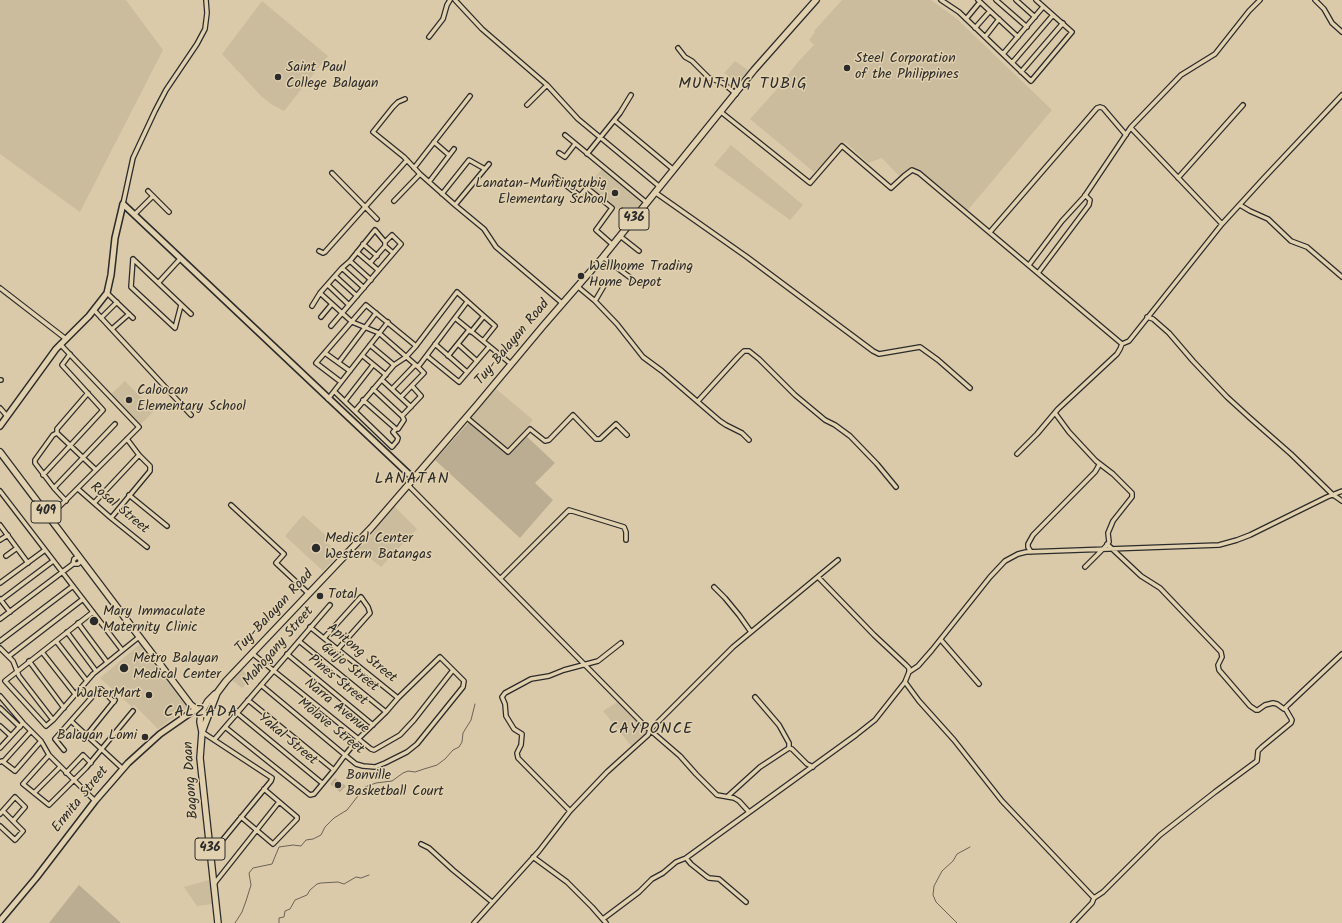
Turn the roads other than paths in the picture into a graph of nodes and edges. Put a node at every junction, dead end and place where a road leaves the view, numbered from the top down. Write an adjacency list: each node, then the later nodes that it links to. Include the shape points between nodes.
1 (206, 0): 68 (street, via 205,29 155,111 133,158)
2 (450, 0): 22 (street, via 443,19)
3 (455, 0): 31 (street, via 482,30)
4 (816, 0): 32 (main road, Tuy-Balayan Road / 436)
5 (941, 0): 16 (street)
6 (996, 0): 19 (street)
7 (1016, 0): 15 (street)
8 (1036, 0): 12 (street)
9 (1260, 0): 41 (street, via 1215,54 1180,75)
10 (1315, 0): 21 (street)
11 (979, 1): 13 (street); 16 (street)
12 (1043, 7): 14 (street); 15 (street)
13 (990, 11): 17 (street); 20 (street)
14 (1053, 15): 18 (street); 29 (street)
15 (1035, 17): 19 (street)
16 (966, 19): 20 (street)
17 (999, 19): 23 (street); 24 (street)
18 (1063, 23): 27 (street, via 1072,32); 30 (street)
19 (1027, 27): 24 (street)
20 (975, 28): 23 (street)
21 (1342, 32)
22 (429, 37)
23 (985, 37): 26 (street)
24 (1018, 37): 26 (street)
25 (678, 48): 32 (street, via 711,80 723,83)
26 (1003, 54): 29 (street)
27 (1052, 57): 28 (street); 30 (street, via 1031,81)
28 (1056, 61)
29 (1012, 63): 30 (street)
30 (1021, 72)
31 (547, 85): 37 (street); 44 (street, via 578,119)
32 (736, 94): 39 (main road, Tuy-Balayan Road / 436)
33 (631, 95): 40 (street)
34 (470, 96): 45 (street)
35 (1342, 96): 71 (street)
36 (405, 99): 51 (street, via 398,102 373,131)
37 (528, 105)
38 (1243, 105): 59 (street)
39 (721, 112): 55 (main road, Tuy-Balayan Road / 436); 77 (street, via 810,183 842,146 891,188 912,170 920,173)
40 (615, 121): 44 (street); 55 (street)
41 (1131, 128): 43 (street); 59 (street)
42 (564, 135): 46 (street)
43 (1126, 135): 65 (street); 77 (street, via 1103,108 1098,108)
44 (601, 138): 49 (street); 61 (street)
45 (434, 142): 50 (street); 53 (street)
46 (575, 144): 48 (street, via 565,157); 49 (street)
47 (454, 149): 50 (street)
48 (559, 153)
49 (587, 154): 69 (street)
50 (449, 156): 60 (street)
51 (406, 160): 53 (street); 72 (street)
52 (489, 164): 54 (street)
53 (414, 168): 57 (street)
54 (485, 169): 64 (street, via 469,160); 70 (street)
55 (674, 170): 61 (main road, Tuy-Balayan Road / 436)
56 (332, 173): 72 (street)
57 (420, 174): 60 (street); 67 (street)
58 (555, 177): 81 (street, via 580,196 587,188 612,208 596,230)
59 (1178, 178): 76 (street)
60 (429, 182): 64 (street)
61 (660, 187): 63 (main road, Tuy-Balayan Road / 436)
62 (148, 191): 66 (street)
63 (656, 193): 69 (main road, Tuy-Balayan Road / 436); 161 (street, via 873,351 879,354 920,347)
64 (442, 194): 70 (street)
65 (1085, 195): 91 (street); 94 (street, via 1090,200 1090,205)
66 (153, 196): 73 (street); 74 (street)
67 (394, 201)
68 (122, 204): 74 (street); 105 (street)
69 (647, 204): 78 (main road, Tuy-Balayan Road / 436)
70 (455, 205): 111 (street, via 484,229 496,247)
71 (1240, 205): 76 (street); 96 (street, via 1268,219 1291,241 1307,247)
72 (365, 206): 75 (street); 82 (street, via 325,252)
73 (169, 212)
74 (134, 215): 88 (street)
75 (377, 219)
76 (1222, 224): 123 (street)
77 (990, 232): 91 (street)
78 (620, 236): 81 (main road, Tuy-Balayan Road / 436); 83 (street)
79 (363, 244): 80 (street, via 375,230); 84 (street); 86 (street)
80 (385, 244): 85 (street); 85 (street, via 392,235 401,244); 86 (street)
81 (613, 245): 87 (main road, Tuy-Balayan Road / 436)
82 (319, 251)
83 (639, 251)
84 (357, 252): 89 (street); 90 (street)
85 (393, 253): 93 (street)
86 (377, 256): 90 (street)
87 (603, 257): 97 (street); 102 (main road, Tuy-Balayan Road / 436)
88 (180, 259): 99 (street); 167 (street)
89 (350, 261): 92 (street); 98 (street)
90 (370, 263): 93 (street)
91 (1029, 265): 94 (street)
92 (342, 268): 95 (street); 103 (street)
93 (378, 270): 98 (street)
94 (1038, 273): 139 (street)
95 (335, 276): 101 (street); 107 (street)
96 (1342, 278)
97 (632, 279)
98 (371, 280): 103 (street)
99 (159, 282): 113 (street); 113 (street, via 133,259 131,287 175,328)
100 (605, 284): 108 (street)
101 (328, 285): 106 (street); 114 (street)
102 (577, 286): 108 (street); 111 (main road, Tuy-Balayan Road / 436)
103 (364, 288): 107 (street)
104 (1, 290): 134 (street)
105 (107, 293): 109 (street); 116 (street)
106 (320, 293): 112 (street); 115 (street)
107 (357, 296): 114 (street)
108 (596, 301): 169 (street, via 643,357)
109 (117, 302): 119 (street); 124 (street)
110 (467, 302): 121 (street); 126 (street); 141 (street, via 457,292)
111 (562, 303): 151 (main road, Tuy-Balayan Road / 436)
112 (331, 304): 117 (street); 122 (street)
113 (181, 305): 120 (street)
114 (349, 305): 117 (street)
115 (312, 306)
116 (94, 310): 124 (street); 134 (street)
117 (342, 313): 127 (street); 129 (street)
118 (376, 313): 127 (street, via 366,305); 128 (street); 130 (street)
119 (129, 314): 125 (street); 131 (street)
120 (191, 314)
121 (484, 316): 132 (street); 135 (street, via 495,326)
122 (321, 317)
123 (1147, 317): 139 (street, via 1129,341); 201 (street, via 1169,333 1207,377)
124 (101, 318): 131 (street)
125 (133, 318)
126 (455, 318): 132 (street); 137 (street)
127 (352, 322): 130 (street); 143 (street)
128 (388, 322): 133 (street); 141 (street)
129 (331, 326)
130 (365, 327): 133 (street); 150 (street)
131 (112, 330): 175 (street)
132 (470, 331): 135 (street); 138 (street)
133 (379, 333): 140 (street); 146 (street)
134 (66, 339): 136 (street)
135 (483, 341): 142 (street)
136 (60, 344): 144 (street); 176 (street)
137 (435, 344): 147 (street); 148 (street)
138 (458, 344): 148 (street); 149 (street)
139 (1122, 344): 174 (street, via 1117,354)
140 (370, 345): 145 (street); 153 (street)
141 (416, 346): 146 (street)
142 (489, 346): 149 (street); 151 (street)
143 (325, 353): 150 (street); 159 (street, via 316,364)
144 (70, 354): 165 (street, via 62,364); 184 (street, via 139,427)
145 (363, 356): 152 (street); 155 (street)
146 (406, 356): 153 (street); 154 (street)
147 (427, 356): 154 (street); 156 (street, via 459,382)
148 (448, 356): 156 (street)
149 (477, 361): 156 (street)
150 (339, 362): 155 (street)
151 (511, 364): 178 (main road, Tuy-Balayan Road / 436)
152 (373, 365): 157 (street); 170 (street)
153 (394, 365): 157 (street)
154 (417, 366): 160 (street, via 424,373); 163 (street)
155 (350, 371): 159 (street)
156 (467, 372)
157 (386, 375): 158 (street)
158 (382, 380): 162 (street); 163 (street)
159 (341, 382): 164 (street)
160 (412, 386): 166 (street); 171 (street, via 421,396)
161 (970, 388)
162 (373, 389): 168 (street); 177 (street)
163 (392, 389): 166 (street)
164 (335, 392): 167 (street); 170 (street)
165 (88, 393): 182 (street); 186 (street, via 104,410)
166 (401, 397): 171 (street)
167 (328, 399): 194 (street)
168 (363, 400): 173 (street); 181 (street)
169 (698, 401): 185 (street, via 726,425 742,433); 196 (street, via 744,351 749,351 795,395 825,420 850,436 878,464)
170 (345, 402): 173 (street)
171 (411, 407): 177 (street)
172 (0, 408): 176 (street)
173 (355, 411): 181 (street, via 392,447 398,438 393,432)
174 (1055, 413): 188 (street); 191 (street)
175 (191, 414)
176 (7, 416): 180 (street)
177 (402, 416): 181 (street, via 404,420)
178 (466, 418): 183 (street, via 508,452 530,429 545,441 549,440 573,415 596,439 600,439 616,424); 194 (main road, Tuy-Balayan Road / 436)
179 (116, 424): 190 (street)
180 (0, 426)
181 (396, 429)
182 (56, 433): 186 (street); 193 (street, via 34,463)
183 (627, 435)
184 (127, 439): 189 (street); 192 (street)
185 (749, 440)
186 (70, 446): 190 (street); 193 (street)
187 (0, 452): 207 (main road, 409)
188 (1017, 454)
189 (139, 455): 202 (street, via 150,466 150,471); 205 (street)
190 (83, 458): 192 (street); 197 (street)
191 (1099, 464): 214 (street, via 1121,481 1132,495 1113,521); 220 (street, via 1095,472 1033,536 1028,544)
192 (96, 470): 198 (street)
193 (43, 475): 197 (street)
194 (413, 478): 195 (main road, Tuy-Balayan Road / 436)
195 (408, 485): 229 (street); 233 (main road, Tuy-Balayan Road / 436, via 371,528)
196 (896, 487)
197 (54, 488): 203 (street)
198 (78, 489): 203 (street); 205 (street, Rosal Street)
199 (0, 491): 218 (street)
200 (1342, 491): 201 (street)
201 (1332, 494): 204 (street); 217 (street, via 1250,535 1228,543)
202 (129, 495): 208 (street); 210 (street)
203 (66, 501): 207 (street)
204 (1342, 501)
205 (94, 503): 208 (street, Rosal Street)
206 (231, 505): 233 (street, via 284,554 276,563)
207 (49, 516): 222 (main road, 409)
208 (111, 518): 215 (street, Rosal Street)
209 (0, 524): 211 (street)
210 (167, 526)
211 (8, 535): 212 (street); 216 (street)
212 (0, 540)
213 (626, 540): 229 (street, via 624,528 569,510)
214 (1107, 544): 217 (street); 219 (street)
215 (147, 547)
216 (17, 548): 221 (street); 225 (street)
217 (1111, 549): 219 (street); 279 (street, via 1141,576 1160,588 1218,648 1222,657 1218,670 1250,706 1258,710 1273,703)
218 (45, 550): 224 (street); 225 (street)
219 (1103, 550): 220 (street); 226 (street)
220 (1031, 552): 246 (street, via 1018,554 1005,561)
221 (6, 556)
222 (80, 558): 227 (street, via 74,559 73,564); 244 (main road, 409)
223 (838, 560): 228 (street)
224 (53, 561): 227 (street); 235 (street)
225 (28, 563): 230 (street)
226 (1085, 567)
227 (62, 572): 231 (street); 237 (street)
228 (818, 577): 243 (street); 266 (street, via 909,668)
229 (501, 578): 261 (street)
230 (0, 583)
231 (73, 586): 234 (street); 247 (street)
232 (714, 587): 243 (street)
233 (308, 593): 255 (main road, Tuy-Balayan Road / 436)
234 (83, 599): 238 (street); 258 (street)
235 (0, 600): 237 (street)
236 (330, 605): 241 (street, Mahogany Street)
237 (10, 612): 239 (street)
238 (93, 612): 240 (street); 253 (street)
239 (0, 619)
240 (78, 624): 242 (street); 260 (street)
241 (310, 627): 245 (street, Apitong Street); 249 (street, Mahogany Street)
242 (66, 632): 248 (street); 265 (street)
243 (751, 632): 292 (street)
244 (139, 637): 253 (street); 281 (main road, 409)
245 (324, 638): 252 (street, Apitong Street); 252 (street, via 361,597 370,613)
246 (941, 640): 266 (street, via 918,666); 269 (street)
247 (0, 641)
248 (56, 641): 254 (street); 267 (street)
249 (299, 641): 256 (street, Mahogany Street); 282 (street, Guijo Street)
250 (621, 643): 261 (street, via 598,661)
251 (0, 648): 258 (street)
252 (338, 649): 275 (street, Apitong Street)
253 (122, 650): 260 (street)
254 (42, 652): 259 (street); 272 (street)
255 (253, 654): 262 (street, Narra Avenue); 271 (main road, Tuy-Balayan Road / 436)
256 (287, 654): 262 (street, Mahogany Street); 288 (street, Pines Street)
257 (1342, 654): 279 (street)
258 (9, 656): 264 (street)
259 (29, 661): 264 (street); 278 (street)
260 (107, 662): 265 (street)
261 (585, 665): 292 (street); 320 (street, via 531,679 502,697 506,716 522,734 518,758)
262 (274, 670): 270 (street, Mahogany Street); 297 (street, Narra Avenue)
263 (453, 670): 275 (street, Molave Street, via 440,657); 297 (street, Narra Avenue, via 400,735 374,750); 305 (street, Molave Street, via 464,681 463,687 428,732 407,752 375,767 356,764)
264 (18, 671): 285 (street, via 19,676); 285 (street, via 5,681 46,726)
265 (96, 671): 267 (street)
266 (909, 672): 268 (street)
267 (86, 681): 272 (street)
268 (905, 682): 308 (street, via 874,720); 332 (street, via 1002,801)
269 (979, 684)
270 (261, 685): 276 (street, Mahogany Street); 305 (street, Molave Street)
271 (217, 693): 281 (main road, Tuy-Balayan Road / 436); 284 (main road, Tuy-Balayan Road / 436)
272 (75, 694): 278 (street)
273 (0, 696): 287 (street)
274 (755, 697): 301 (street, via 779,725)
275 (398, 698): 282 (street)
276 (248, 700): 283 (street, Mahogany Street); 311 (street)
277 (0, 708): 290 (street)
278 (64, 708): 285 (street)
279 (1286, 708): 332 (street, via 1291,723 1258,751 1257,762 1160,835)
280 (133, 711): 303 (street)
281 (198, 711): 284 (main road, 409); 294 (main road, Bagong Daan / 436); 310 (street, Ermita Street, via 160,734)
282 (386, 712): 288 (street)
283 (237, 713): 291 (street, Mahogany Street); 314 (street, Yakal Street)
284 (207, 716): 294 (main road, Bagong Daan / 436)
285 (53, 720)
286 (71, 721): 296 (street); 296 (street, via 99,689 114,701); 302 (street, via 54,739)
287 (23, 723): 290 (street); 293 (street)
288 (373, 725): 297 (street)
289 (0, 726): 295 (street)
290 (20, 727): 295 (street)
291 (225, 727): 298 (street, Mahogany Street); 314 (street, via 310,795 314,794)
292 (650, 730): 317 (street, via 718,795); 320 (street, via 648,735 607,772)
293 (31, 731): 299 (street); 306 (street)
294 (202, 732): 298 (street); 328 (main road, Bagong Daan / 436, via 200,758)
295 (11, 736): 300 (street)
296 (86, 736): 303 (street)
297 (358, 739): 305 (street)
298 (214, 740): 315 (street, via 272,778)
299 (40, 741): 304 (street); 306 (street, via 15,770)
300 (1, 746)
301 (789, 748): 308 (street); 317 (street, via 760,767)
302 (64, 750)
303 (101, 751): 307 (street); 310 (street)
304 (49, 755): 309 (street); 316 (street, via 22,784)
305 (345, 755): 311 (street)
306 (2, 762)
307 (91, 763): 312 (street, via 83,755); 313 (street)
308 (813, 766): 322 (street)
309 (60, 767): 312 (street); 316 (street)
310 (122, 769): 318 (street, Ermita Street)
311 (334, 770): 314 (street)
312 (66, 773): 313 (street)
313 (73, 781): 316 (street, via 49,805); 318 (street)
314 (322, 783)
315 (264, 789): 319 (street); 323 (street)
316 (34, 793)
317 (728, 796): 322 (street, via 739,801)
318 (95, 801): 336 (street, Ermita Street)
319 (279, 802): 326 (street); 326 (street, via 297,819 274,844)
320 (570, 811): 329 (street)
321 (1, 812): 324 (street); 324 (street, via 14,797 25,806)
322 (749, 812): 330 (street)
323 (241, 817): 326 (street); 328 (street)
324 (14, 821): 325 (street, via 23,830 15,840)
325 (0, 826)
326 (257, 830): 331 (street)
327 (421, 844): 333 (street)
328 (210, 855): 331 (main road, Bagong Daan / 436)
329 (533, 857): 333 (street); 335 (street, via 567,882)
330 (686, 858): 334 (street, via 706,876 719,880); 335 (street, via 652,879)
331 (214, 885): 337 (main road, Bagong Daan / 436)
332 (1094, 898): 340 (street)
333 (492, 902): 338 (street)
334 (746, 902)
335 (603, 919): 339 (street)
336 (0, 921)
337 (218, 923)
338 (474, 923)
339 (606, 923)
340 (1073, 923)

